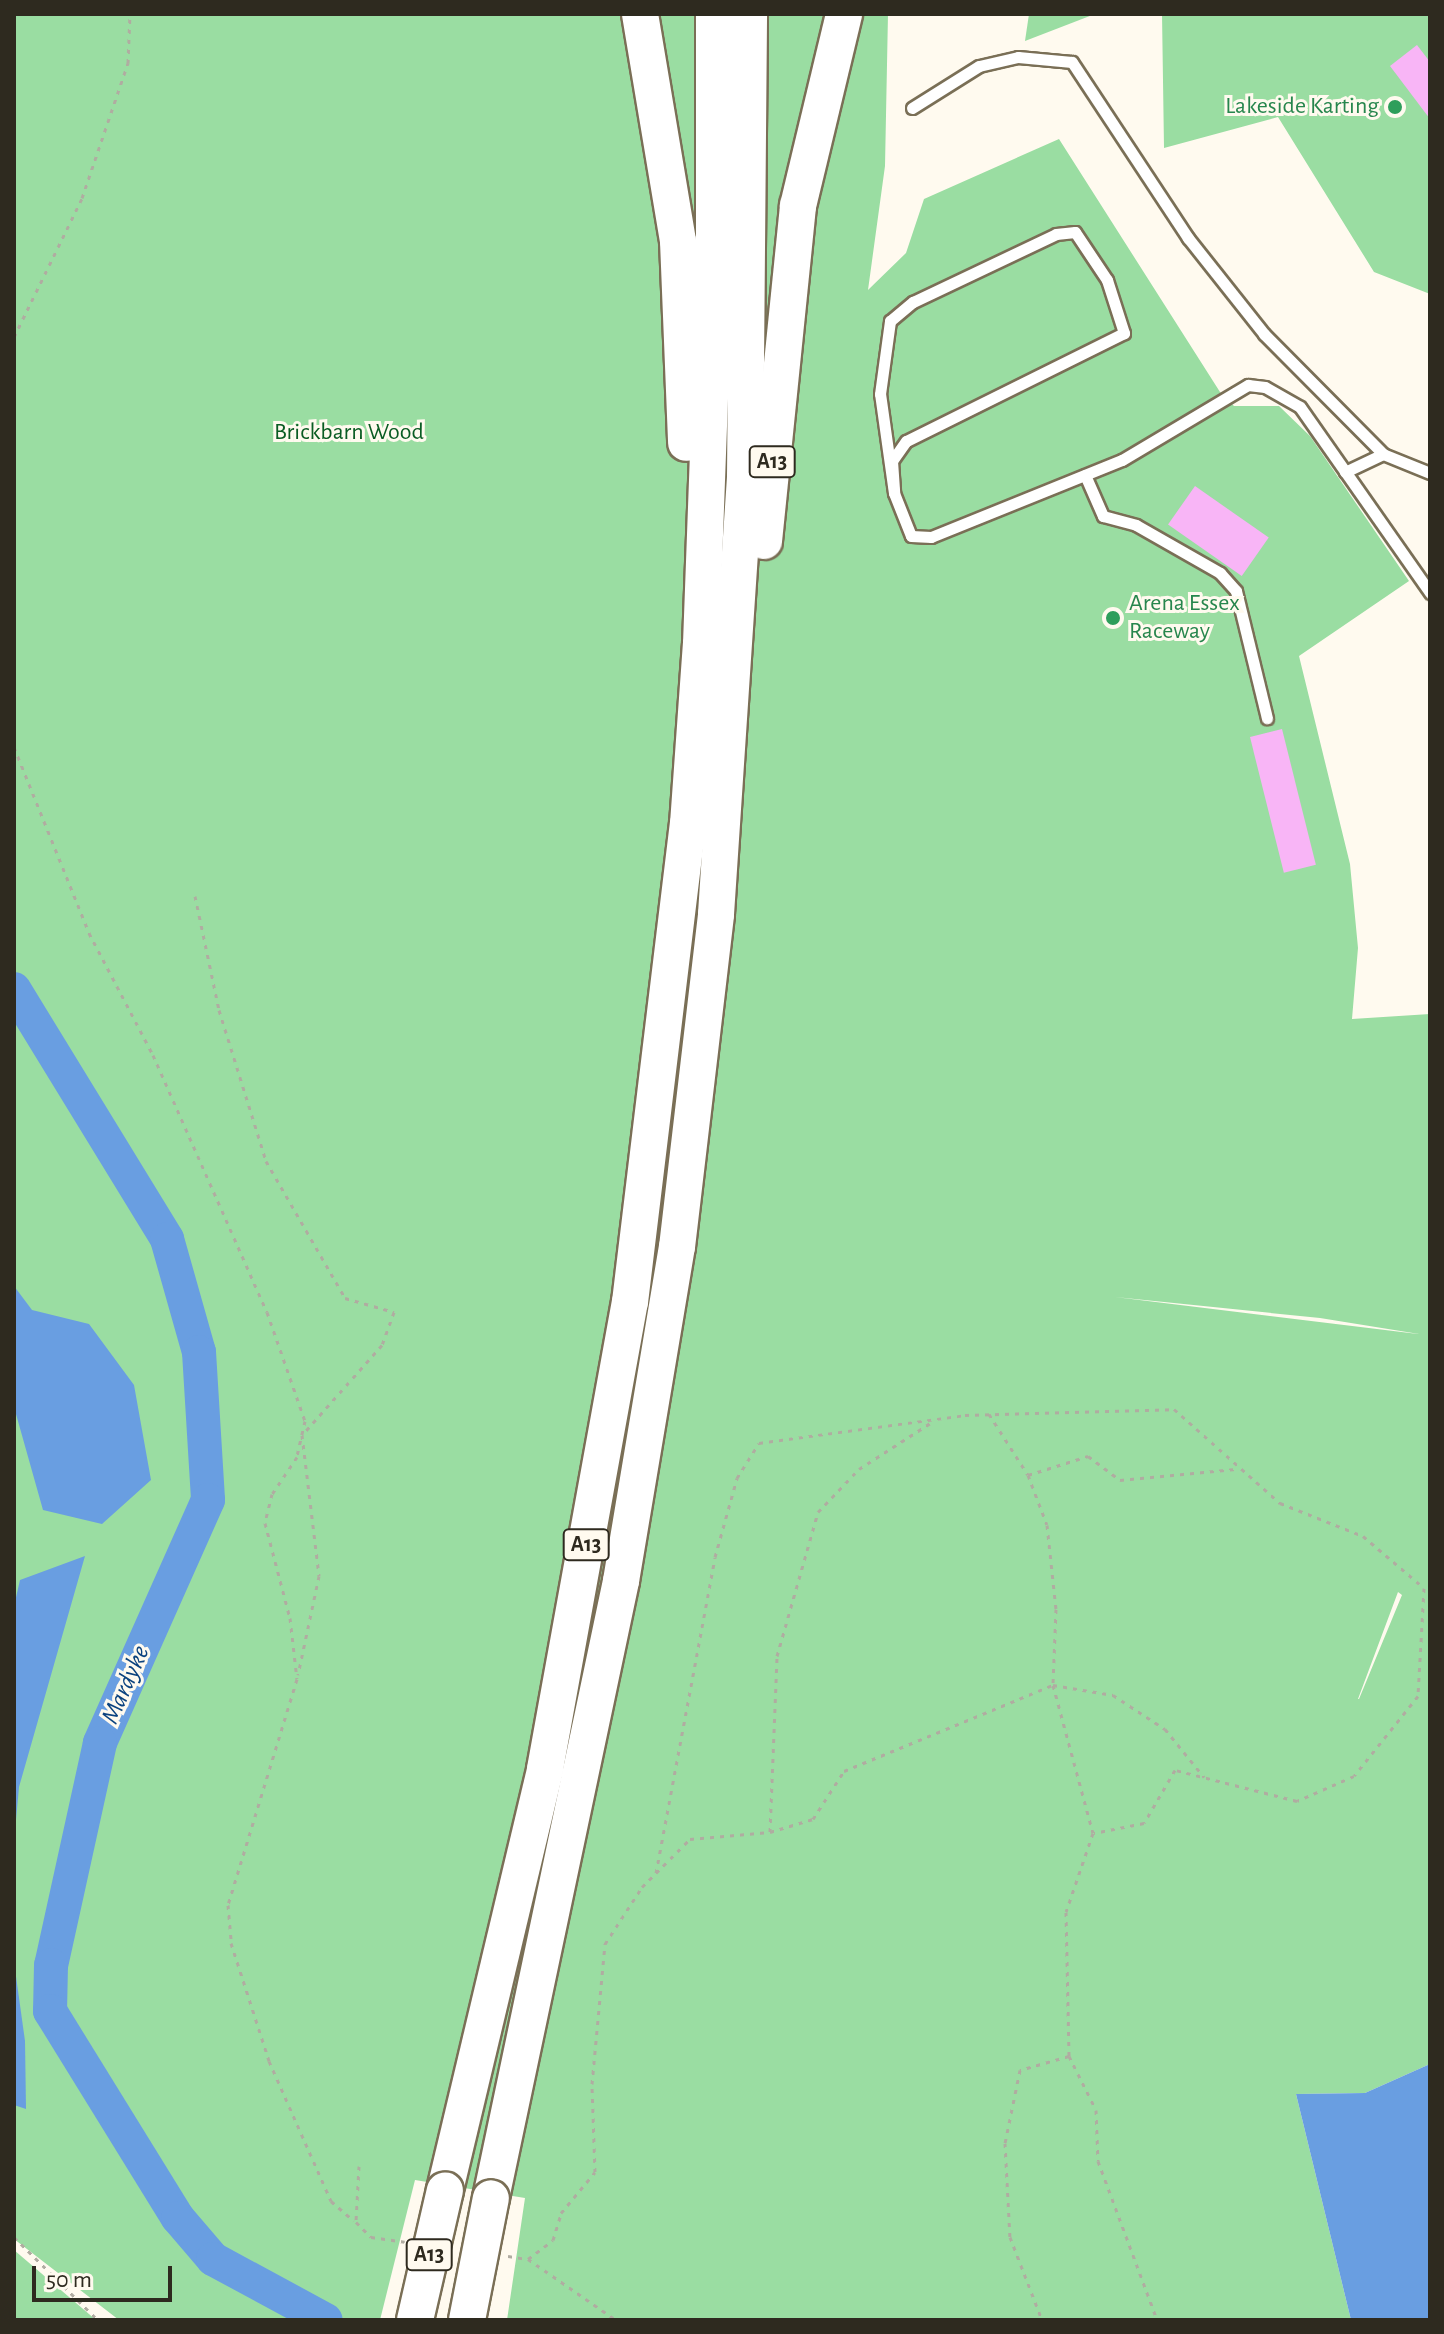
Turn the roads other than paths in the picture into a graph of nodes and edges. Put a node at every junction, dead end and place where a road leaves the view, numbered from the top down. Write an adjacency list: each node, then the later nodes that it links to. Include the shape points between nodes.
1 (640, 14): 13 (highway, A13, via 678,241 685,396 670,808)
2 (714, 14): 13 (highway, A13, via 708,496)
3 (749, 14): 14 (highway, A13, via 745,477)
4 (844, 14): 14 (highway, A13, via 798,206 737,812)
5 (912, 108): 6 (lane, via 979,66 1018,57 1072,62 1207,262 1264,334)
6 (1383, 454): 7 (lane); 8 (lane)
7 (1345, 472): 9 (lane, via 1300,407 1248,385); 11 (lane)
8 (1430, 473)
9 (1085, 475): 10 (lane, via 931,537 911,536); 12 (lane, via 1103,516 1136,525 1220,573 1236,591)
10 (894, 493): 10 (lane, via 892,461 906,441 1124,333 1107,280 1075,232 1056,234 913,302 890,321 880,394)
11 (1430, 593)
12 (1267, 718)
13 (680, 892): 15 (highway, A13, bridge, via 630,1302 545,1769)
14 (716, 914): 16 (highway, A13, bridge, via 677,1247 621,1581)
15 (415, 2320)
16 (467, 2320)

